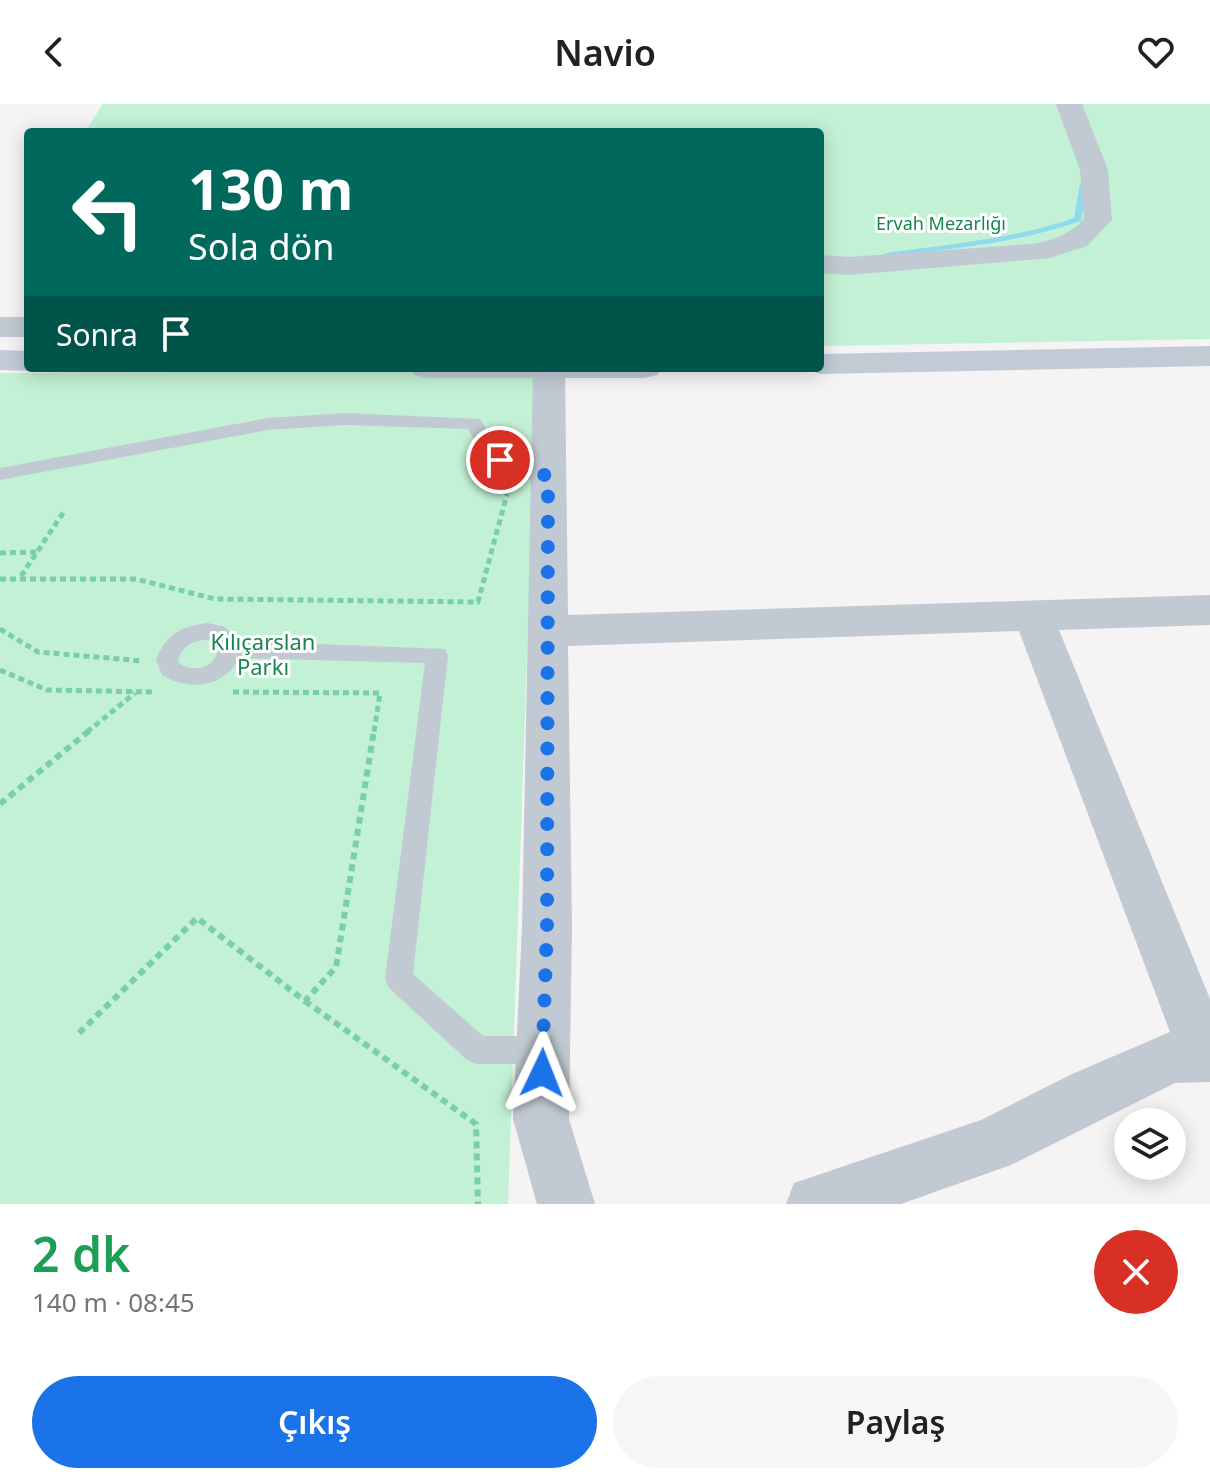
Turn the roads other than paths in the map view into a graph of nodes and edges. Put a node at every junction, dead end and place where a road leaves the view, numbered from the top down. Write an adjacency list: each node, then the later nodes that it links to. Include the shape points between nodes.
1 (1069, 104): 2 (street, via 1094,170 1098,220 1084,236 1031,253)
2 (824, 264)
3 (0, 327): 4 (street)
4 (24, 327)
5 (1210, 356): 8 (main road)
6 (0, 360): 7 (main road)
7 (24, 361)
8 (824, 364)
9 (548, 372): 11 (street)
10 (0, 474): 11 (lane, via 268,424 345,419 474,423 488,447)
11 (530, 474): 14 (street)
12 (1210, 610): 13 (street)
13 (1033, 615): 14 (street); 17 (street)
14 (548, 631): 16 (street)
15 (231, 649): 15 (lane, via 224,665 206,676 185,677 168,662 172,647 198,632 217,633); 16 (lane, via 437,655 399,979 477,1050)
16 (543, 1050): 18 (street, via 541,1119)
17 (1208, 1056): 19 (street, via 1172,1057 991,1145)
18 (566, 1204)
19 (815, 1204)

